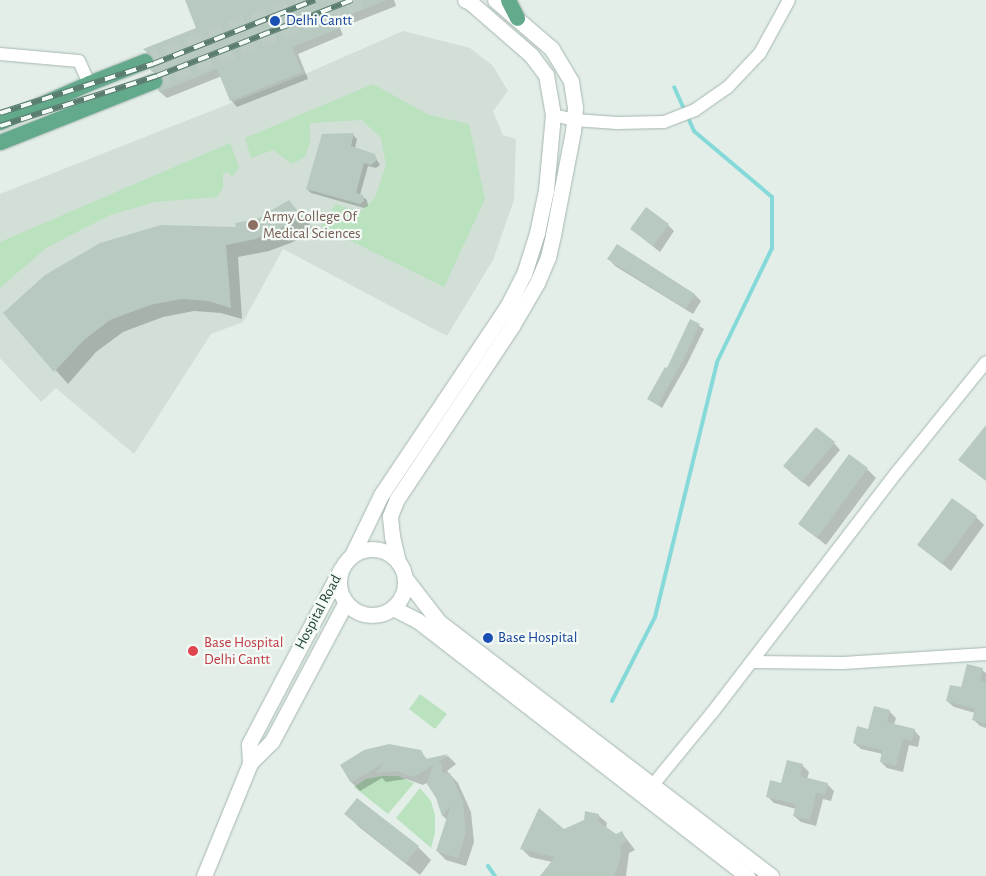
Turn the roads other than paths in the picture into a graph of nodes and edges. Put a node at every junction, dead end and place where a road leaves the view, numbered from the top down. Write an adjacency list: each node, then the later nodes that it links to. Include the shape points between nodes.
1 (465, 0): 10 (street, via 531,55 546,75)
2 (495, 0): 5 (street)
3 (508, 0): 5 (main road)
4 (789, 0): 11 (street, via 760,53 727,88 686,114 664,122)
5 (517, 18): 11 (street, via 552,49 571,81)
6 (0, 54): 9 (street, via 79,61)
7 (145, 61): 9 (main road)
8 (154, 81): 13 (main road)
9 (89, 83): 12 (main road)
10 (553, 115): 11 (street); 15 (street, via 546,190 524,274 507,306 381,495)
11 (574, 120): 16 (street, via 548,257 512,326 397,499 390,516)
12 (0, 122)
13 (0, 142)
14 (986, 362): 22 (street)
15 (352, 555): 16 (street, via 376,549 385,551); 17 (street)
16 (398, 562): 18 (street)
17 (341, 568): 19 (street, via 339,586); 23 (street, Hospital Road, via 249,744)
18 (405, 578): 20 (street, via 402,594); 24 (street, via 439,622)
19 (346, 602): 20 (street, via 352,609 369,615); 23 (street, Hospital Road, via 272,741)
20 (393, 608): 24 (street, via 417,620)
21 (986, 654): 22 (street, via 843,663)
22 (752, 662): 24 (street)
23 (250, 764): 25 (street, Hospital Road)
24 (648, 791): 26 (street); 27 (street)
25 (204, 876)
26 (747, 876)
27 (771, 876)

